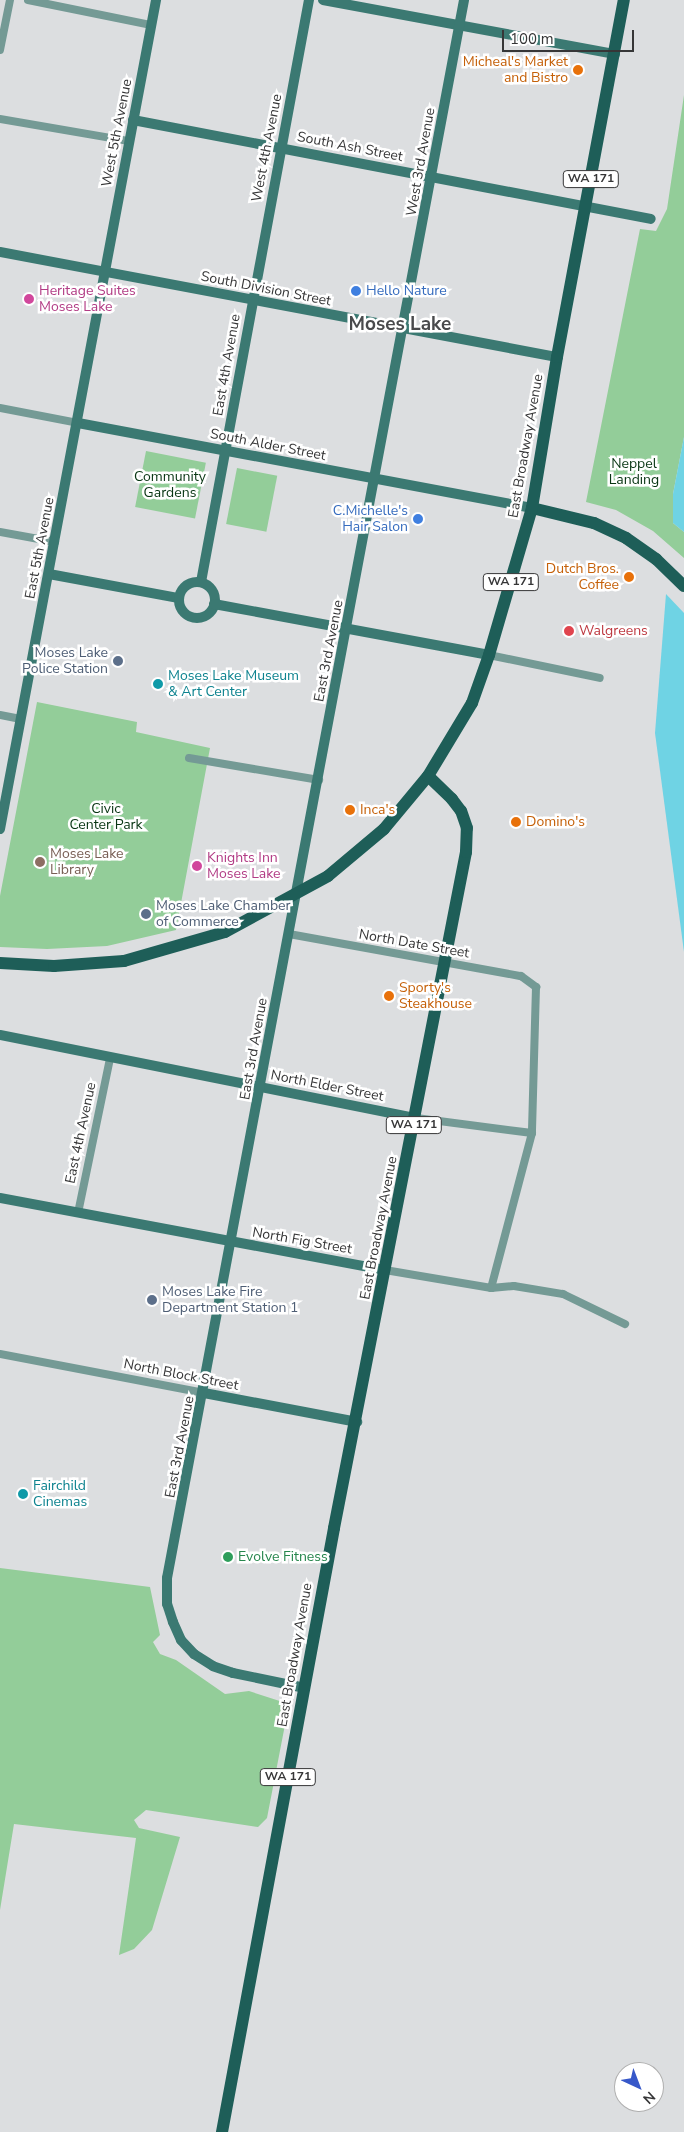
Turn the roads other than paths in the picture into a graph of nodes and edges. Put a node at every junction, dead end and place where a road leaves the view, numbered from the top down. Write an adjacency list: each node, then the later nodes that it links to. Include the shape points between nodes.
1 (10, 0): 10 (street)
2 (28, 0): 8 (street)
3 (156, 0): 8 (main road, West 5th Avenue)
4 (309, 0): 15 (main road, West 4th Avenue)
5 (323, 0): 9 (main road)
6 (464, 0): 9 (main road, West 3rd Avenue)
7 (624, 0): 11 (main road, WA 171)
8 (151, 25): 13 (main road, West 5th Avenue)
9 (459, 26): 11 (main road); 16 (main road, West 3rd Avenue)
10 (0, 50)
11 (614, 54): 17 (main road, WA 171)
12 (0, 119): 14 (street)
13 (132, 120): 14 (main road, West 5th Avenue); 15 (main road, South Ash Street)
14 (129, 141): 20 (main road, West 5th Avenue)
15 (281, 147): 16 (main road, South Ash Street); 21 (main road, West 4th Avenue)
16 (432, 177): 17 (main road, South Ash Street); 22 (main road, West 3rd Avenue)
17 (586, 207): 18 (main road, South Ash Street); 23 (main road, WA 171)
18 (650, 219)
19 (0, 252): 20 (main road, South Division Street)
20 (105, 271): 21 (main road, South Division Street); 25 (main road, East 5th Avenue)
21 (252, 300): 22 (main road, South Division Street); 26 (main road, East 4th Avenue)
22 (404, 328): 23 (main road, South Division Street); 27 (main road, East 3rd Avenue)
23 (557, 357): 28 (main road, East Broadway Avenue / WA 171)
24 (0, 408): 25 (street, South Alder Street)
25 (78, 423): 26 (main road, South Alder Street); 30 (main road, East 5th Avenue)
26 (225, 451): 27 (main road, South Alder Street); 32 (main road, East 4th Avenue)
27 (375, 479): 28 (main road, South Alder Street); 36 (main road, East 3rd Avenue)
28 (532, 508): 33 (main road, via 594,523 626,538 656,559); 37 (main road, East Broadway Avenue / WA 171)
29 (0, 532): 30 (street)
30 (55, 542): 31 (main road, East 5th Avenue)
31 (49, 574): 34 (main road); 40 (main road, East 5th Avenue)
32 (201, 582): 34 (main road, via 186,585); 35 (main road, via 211,588)
33 (684, 586)
34 (179, 598): 35 (main road, via 181,608 194,618 209,613)
35 (214, 604): 36 (main road)
36 (346, 630): 37 (main road); 43 (main road, East 3rd Avenue)
37 (490, 656): 38 (street); 42 (main road, East Broadway Avenue / WA 171, via 459,729)
38 (600, 678)
39 (0, 715): 40 (street)
40 (21, 719): 44 (main road, East 5th Avenue)
41 (189, 758): 43 (street)
42 (428, 776): 45 (main road, via 384,829 328,876); 47 (main road, East Broadway Avenue / WA 171, via 452,798 466,828 466,852)
43 (319, 780): 45 (main road, East 3rd Avenue)
44 (0, 829)
45 (297, 895): 46 (main road, East 3rd Avenue); 48 (main road, via 205,940 124,961 54,966)
46 (289, 934): 47 (street, North Date Street); 51 (main road, East 3rd Avenue)
47 (443, 962): 52 (main road, East Broadway Avenue / WA 171); 53 (street, North Date Street, via 533,981 537,1018)
48 (0, 963)
49 (0, 1035): 50 (main road, North Elder Street)
50 (110, 1059): 51 (main road, North Elder Street); 55 (street, East 4th Avenue)
51 (262, 1088): 52 (main road, North Elder Street); 56 (main road, East 3rd Avenue)
52 (416, 1118): 53 (street, North Elder Street); 57 (main road, East Broadway Avenue / WA 171)
53 (532, 1133): 58 (street)
54 (0, 1198): 55 (main road, North Fig Street)
55 (78, 1213): 56 (main road, North Fig Street)
56 (232, 1242): 57 (main road, North Fig Street); 61 (main road, East 3rd Avenue)
57 (385, 1270): 58 (street, North Fig Street); 62 (main road, East Broadway Avenue / WA 171)
58 (491, 1288): 59 (street, North Fig Street, via 514,1286 562,1294)
59 (625, 1324)
60 (0, 1354): 61 (street, North Block Street)
61 (204, 1393): 62 (main road, North Block Street); 63 (main road, East 3rd Avenue, via 167,1578 167,1604 173,1622 194,1654 213,1666)
62 (357, 1422): 63 (main road, East Broadway Avenue / WA 171)
63 (304, 1688): 64 (main road, East Broadway Avenue / WA 171)
64 (222, 2132)

